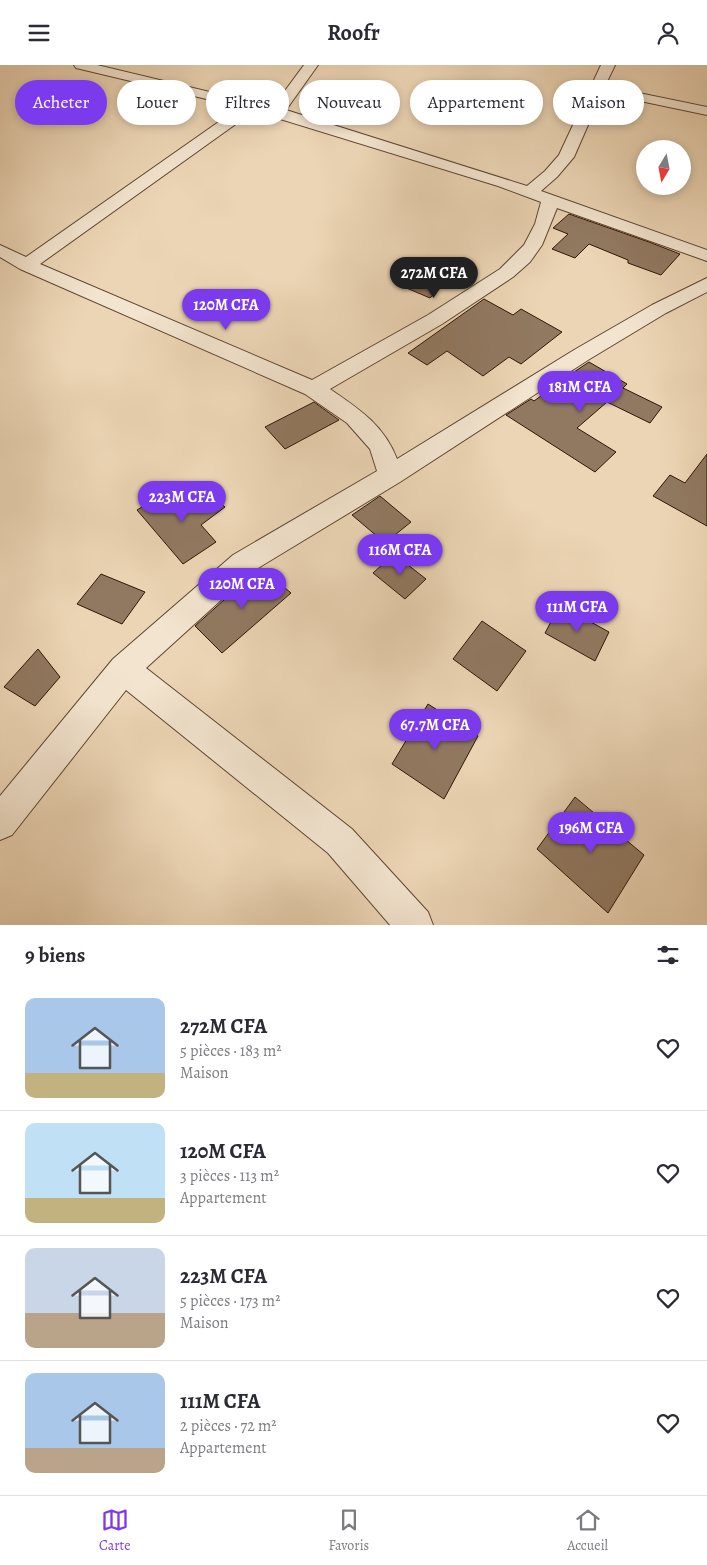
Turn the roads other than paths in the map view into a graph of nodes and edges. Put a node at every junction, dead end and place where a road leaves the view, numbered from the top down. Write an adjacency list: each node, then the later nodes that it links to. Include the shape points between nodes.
1 (81, 65): 5 (street)
2 (311, 65): 6 (street)
3 (608, 65): 4 (street)
4 (601, 80)
5 (206, 95)
6 (289, 95)
7 (644, 98): 8 (street)
8 (707, 111)
9 (289, 116): 12 (street)
10 (224, 125): 16 (street)
11 (581, 125): 12 (street, via 566,157)
12 (529, 192): 13 (street)
13 (550, 201): 15 (street); 18 (street, via 545,223 532,245 523,258 498,280)
14 (0, 250): 16 (street)
15 (707, 255)
16 (27, 265): 18 (street)
17 (707, 284): 19 (street, via 589,351)
18 (314, 389): 19 (street, via 354,417 380,445)
19 (391, 475): 20 (street, via 243,563)
20 (124, 669): 21 (street); 22 (street, via 340,841)
21 (0, 823)
22 (415, 925)

